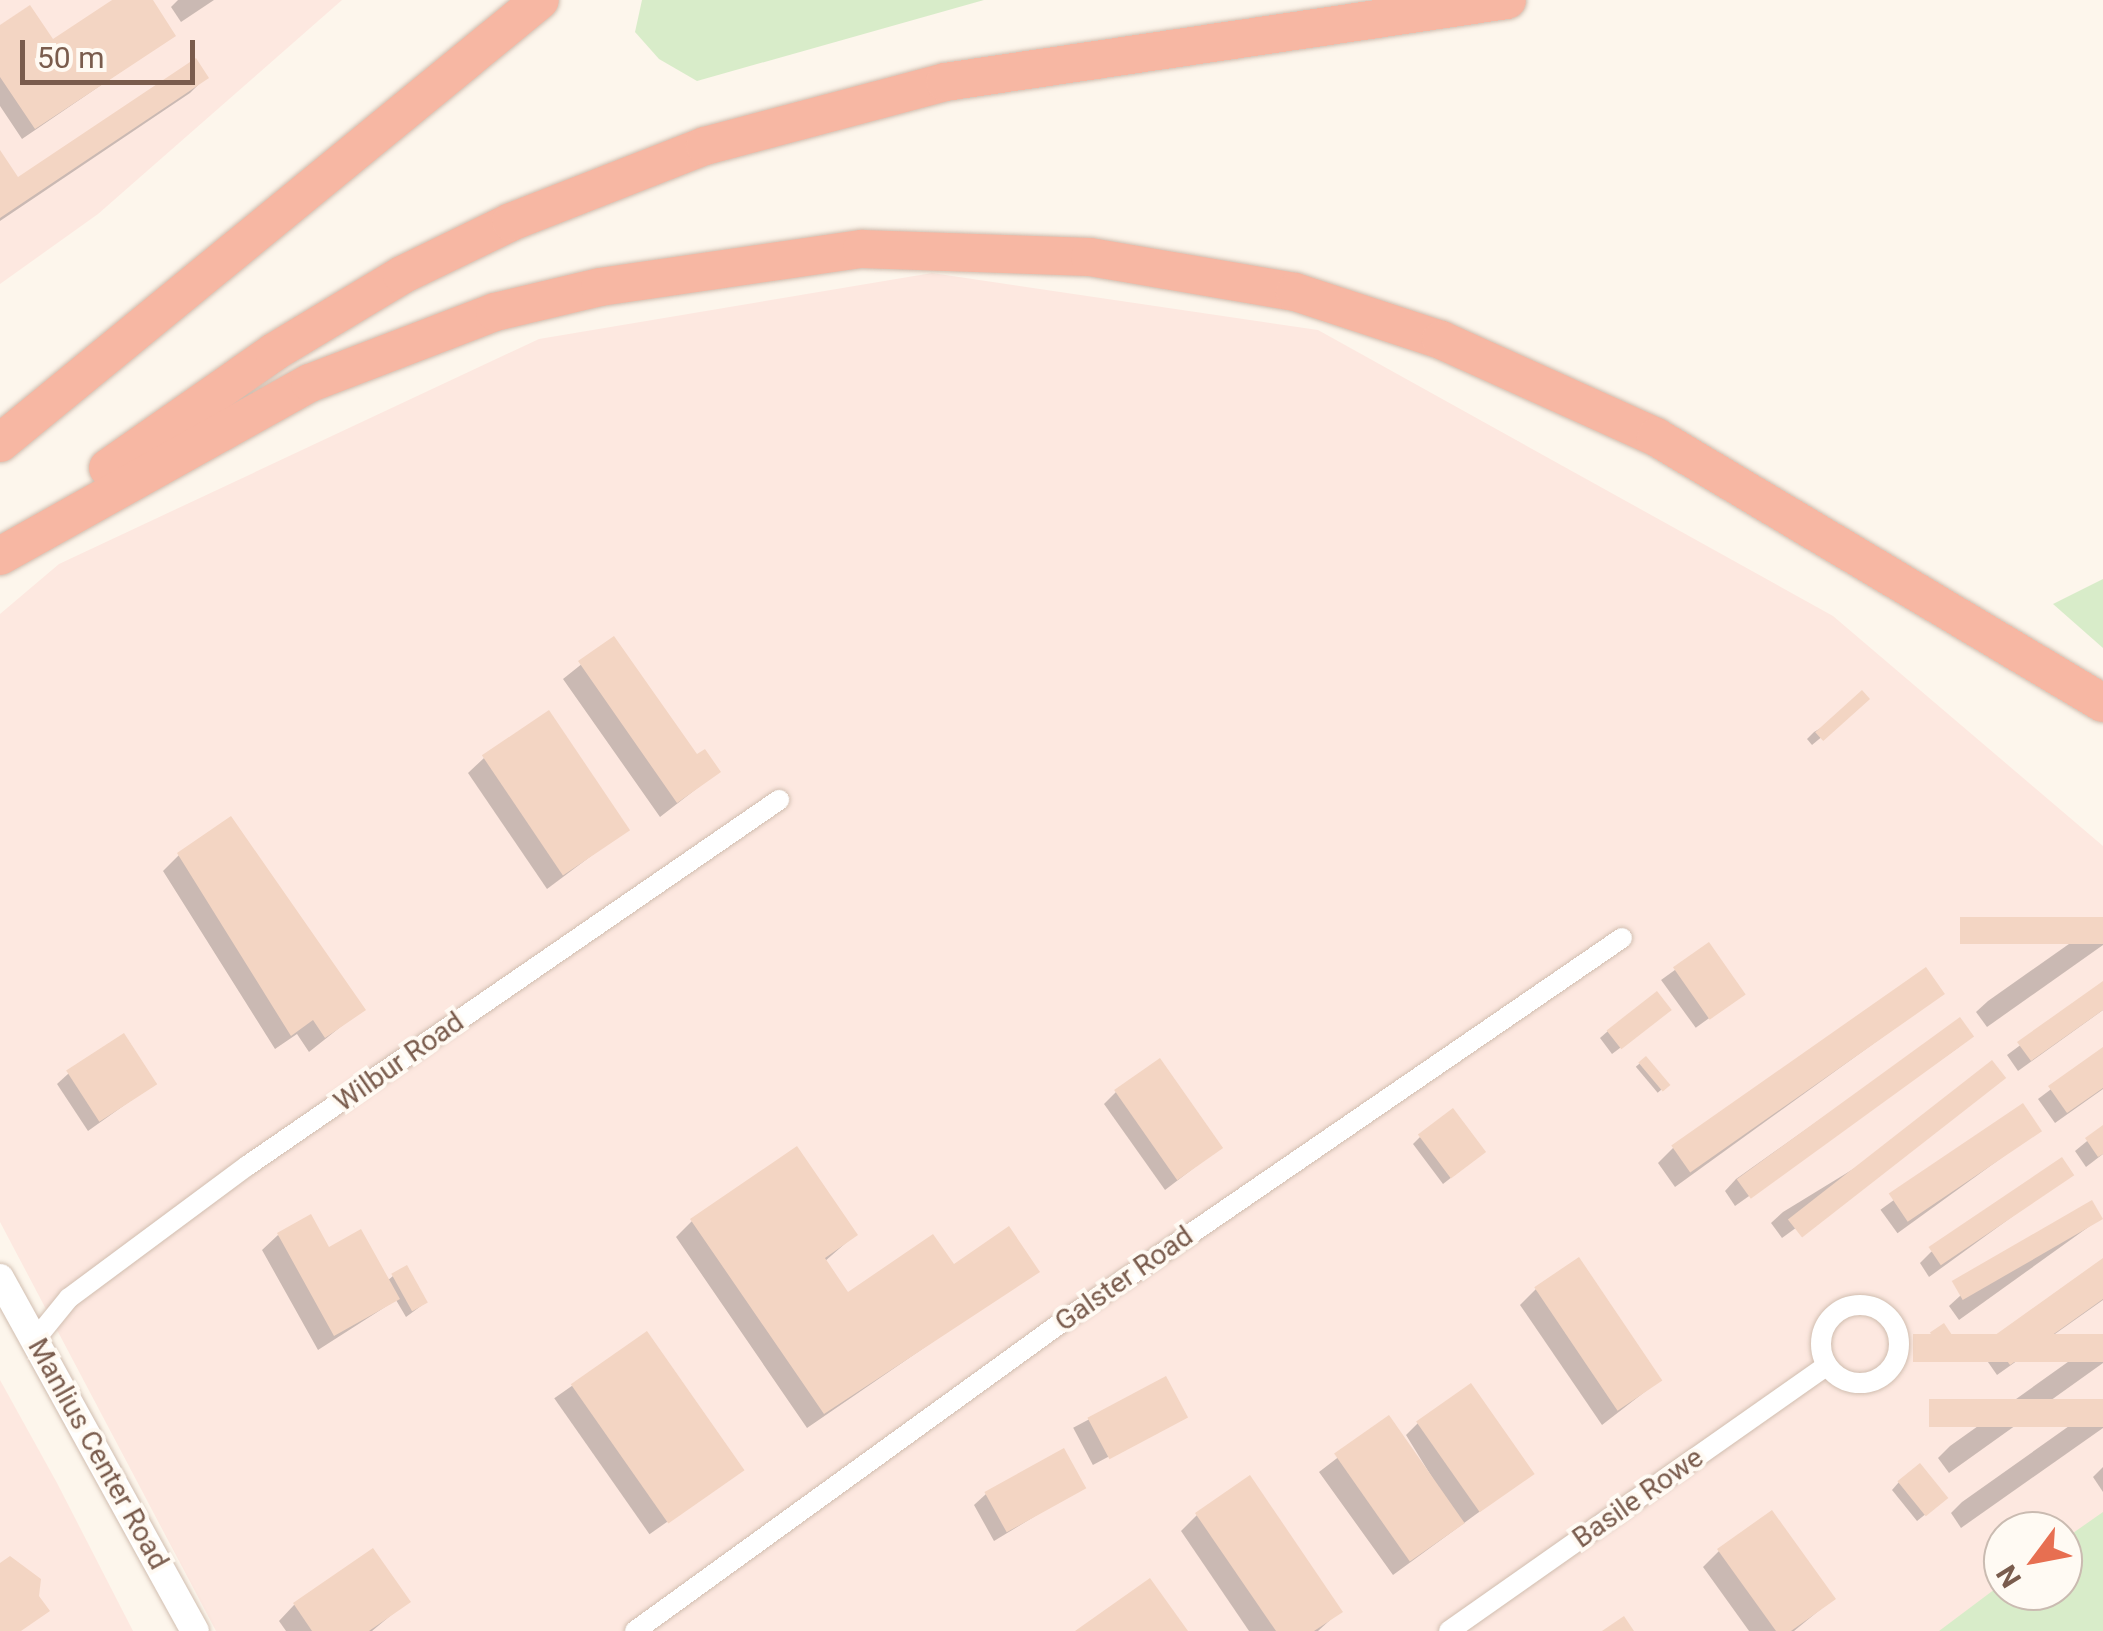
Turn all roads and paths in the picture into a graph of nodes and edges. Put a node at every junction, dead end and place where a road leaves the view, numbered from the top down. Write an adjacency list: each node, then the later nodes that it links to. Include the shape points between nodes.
1 (540, 0): 3 (highway)
2 (1506, 0): 4 (highway, via 945,82 645,167 512,222 386,285 190,409)
3 (0, 443)
4 (0, 554): 5 (highway, via 310,383 495,312 600,287 862,249 1090,257 1295,292 1441,340 1656,436)
5 (2103, 703)
6 (779, 800): 9 (street, Wilbur Road, via 247,1166 69,1298)
7 (1622, 938): 12 (street, Galster Road, via 1062,1322)
8 (0, 1278): 9 (main road, Manlius Center Road)
9 (34, 1341): 11 (main road, Manlius Center Road)
10 (1827, 1365): 13 (street, Basile Rowe)
11 (195, 1631)
12 (634, 1631)
13 (1450, 1631)

